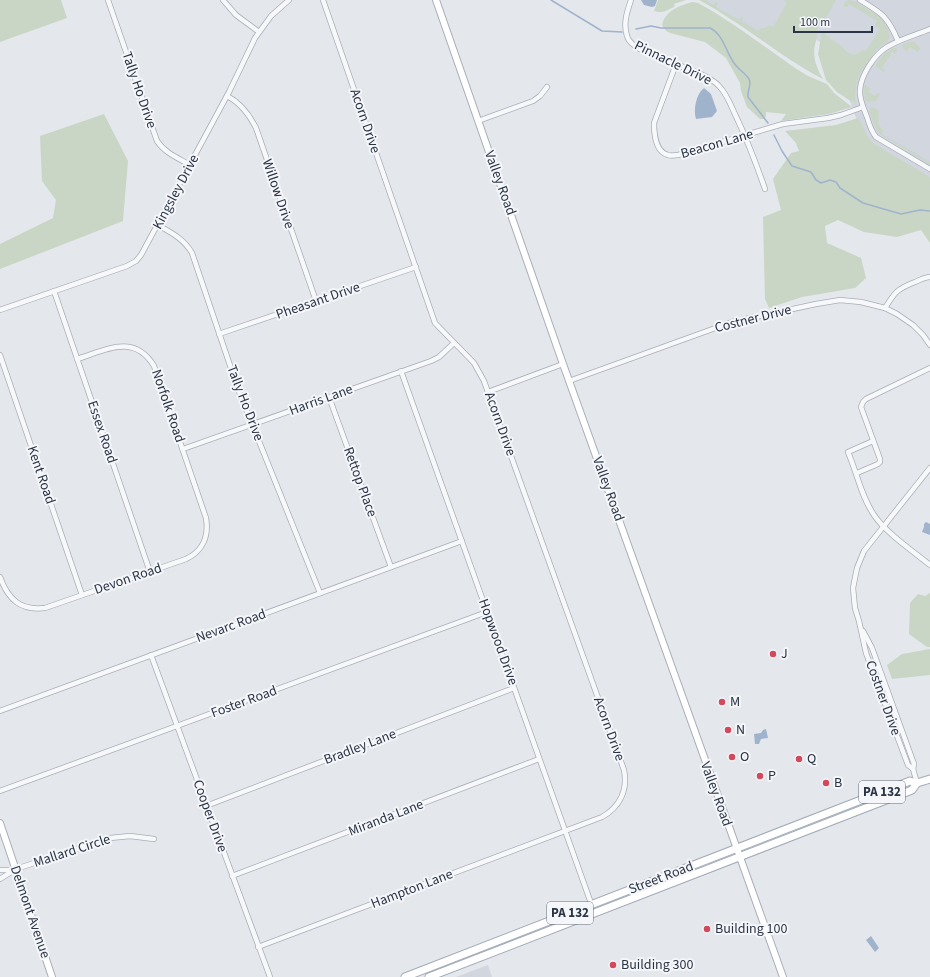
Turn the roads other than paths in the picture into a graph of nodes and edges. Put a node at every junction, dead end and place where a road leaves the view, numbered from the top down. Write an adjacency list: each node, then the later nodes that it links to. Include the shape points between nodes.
1 (108, 0): 17 (street, Tally Ho Drive, via 157,141 164,150)
2 (223, 0): 9 (street, via 236,15)
3 (290, 0): 9 (street, Kingsley Drive, via 271,16)
4 (323, 0): 21 (street, Acorn Drive)
5 (436, 0): 15 (street, Valley Road)
6 (631, 0): 11 (street, Pinnacle Drive, via 625,17 630,43 640,50)
7 (860, 0): 10 (street, via 884,16)
8 (930, 29): 10 (street)
9 (259, 32): 13 (street, Kingsley Drive)
10 (898, 41): 14 (street, via 879,52 862,80 860,90)
11 (676, 64): 16 (street, Pinnacle Drive, via 707,76 717,84); 16 (street, Beacon Lane, via 654,123 658,145 663,152 667,155 678,155)
12 (547, 87): 15 (street, via 533,101)
13 (227, 96): 17 (street, Kingsley Drive); 24 (street, Willow Drive, via 244,109 256,128)
14 (863, 107): 16 (street, Beacon Lane, via 841,115 783,124); 18 (street, via 876,137)
15 (478, 121): 32 (street, Valley Road)
16 (746, 136): 19 (street, Pinnacle Drive)
17 (190, 165): 20 (street, Kingsley Drive)
18 (930, 169)
19 (765, 189)
20 (158, 225): 23 (street, Kingsley Drive, via 143,253 131,264); 27 (street, Tally Ho Drive, via 180,238 192,253)
21 (416, 267): 24 (street, Pheasant Drive); 28 (street, Acorn Drive, via 435,323)
22 (930, 277): 25 (street, via 900,288)
23 (54, 291): 26 (street, Kingsley Drive); 31 (street, Essex Road)
24 (316, 301): 27 (street, Pheasant Drive)
25 (885, 308): 29 (street, Costner Drive, via 912,325); 35 (street, Costner Drive, via 840,300 757,316 732,322)
26 (0, 310)
27 (219, 334): 38 (street, Tally Ho Drive)
28 (454, 343): 34 (street, Harris Lane, via 439,357); 36 (street, Acorn Drive, via 478,370)
29 (930, 345)
30 (0, 355): 51 (street, Kent Road)
31 (77, 359): 40 (street, Norfolk Road, via 122,346 137,349 145,354 154,366); 48 (street, Essex Road)
32 (563, 364): 35 (street, Valley Road); 36 (street)
33 (930, 368): 39 (street, via 863,402 861,407)
34 (401, 371): 37 (street, Harris Lane); 45 (street, Hopwood Drive)
35 (569, 380): 65 (street, Valley Road)
36 (488, 392): 63 (street, Acorn Drive, via 625,776 623,794 611,811)
37 (330, 397): 38 (street, Harris Lane); 47 (street, Rettop Place)
38 (253, 424): 40 (street, Harris Lane); 50 (street, Tally Ho Drive)
39 (873, 441): 42 (street, via 880,462); 42 (street, via 848,452)
40 (183, 449): 43 (street, Norfolk Road)
41 (930, 468): 44 (street, Costner Drive)
42 (857, 473): 44 (street, via 865,499)
43 (194, 483): 48 (street, Devon Road, via 208,525 203,545 190,558)
44 (883, 526): 46 (street); 59 (street, Costner Drive, via 864,551 857,568 853,588 855,608 868,659 908,765 913,769)
45 (462, 541): 47 (street, Nevarc Road); 52 (street, Hopwood Drive)
46 (930, 565)
47 (391, 567): 50 (street, Nevarc Road)
48 (150, 572): 51 (street, Devon Road)
49 (0, 576): 51 (street, Devon Road, via 9,596 30,608 45,608)
50 (320, 593): 53 (street, Nevarc Road)
51 (82, 595)
52 (487, 612): 54 (street, Hopwood Drive); 56 (street, Foster Road)
53 (151, 655): 55 (street, Nevarc Road); 56 (street, Cooper Drive)
54 (514, 688): 57 (street, Hopwood Drive); 61 (street, Bradley Lane)
55 (0, 711)
56 (177, 727): 60 (street, Foster Road); 61 (street, Cooper Drive)
57 (539, 759): 63 (street, Hopwood Drive); 69 (street, Miranda Lane)
58 (930, 779): 59 (main road, Street Road / PA 132)
59 (918, 783): 65 (main road, Street Road / PA 132, via 910,781); 66 (main road, Street Road / PA 132, via 912,790)
60 (0, 791)
61 (206, 806): 69 (street, Cooper Drive)
62 (0, 823): 67 (street, Delmont Avenue)
63 (565, 831): 71 (street, Hopwood Drive); 73 (street, Hampton Lane)
64 (154, 838): 67 (street, Mallard Circle, via 110,838)
65 (736, 849): 66 (street, Valley Road); 71 (main road, Street Road / PA 132)
66 (739, 857): 72 (main road, Street Road / PA 132); 78 (street, Valley Road)
67 (16, 869): 68 (street); 70 (street); 74 (street, Delmont Avenue)
68 (0, 870)
69 (232, 876): 73 (street, Cooper Drive)
70 (0, 879)
71 (591, 905): 72 (street, Hopwood Drive); 76 (main road, Street Road / PA 132)
72 (594, 913): 77 (main road, Street Road / PA 132)
73 (258, 947): 75 (street, Cooper Drive)
74 (52, 977)
75 (270, 977)
76 (405, 977)
77 (429, 977)
78 (783, 977)

